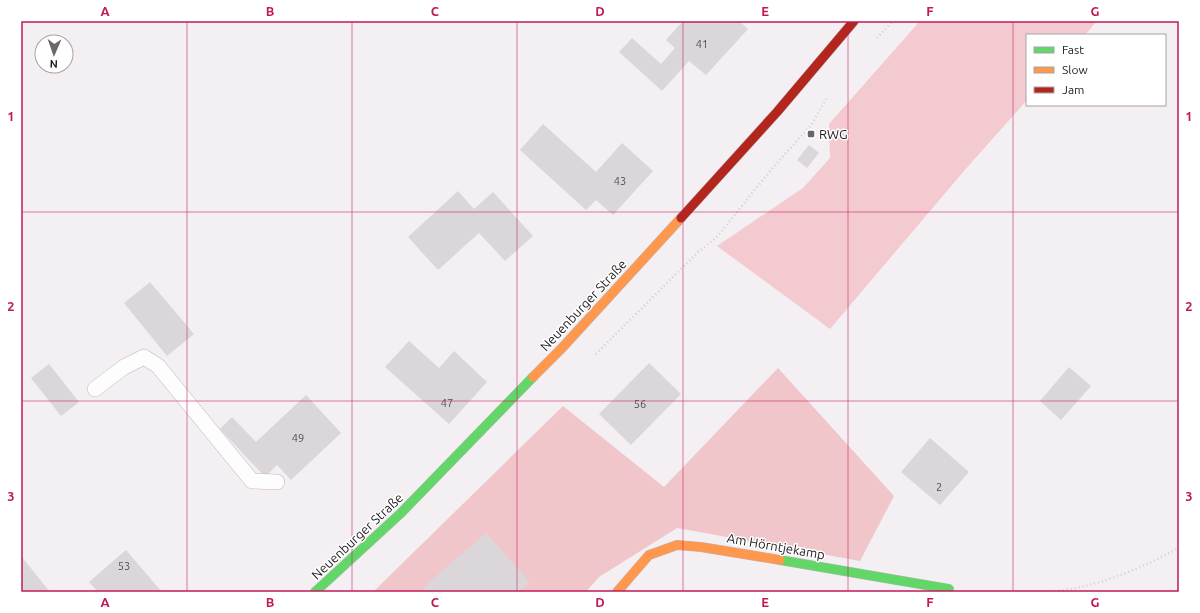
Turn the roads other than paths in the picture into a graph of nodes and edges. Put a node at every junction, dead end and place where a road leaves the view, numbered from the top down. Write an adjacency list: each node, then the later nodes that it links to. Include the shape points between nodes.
1 (854, 21): 5 (main road, Neuenburger Straße, via 776,112 562,348 401,513)
2 (95, 389): 3 (lane, via 124,367 144,358 158,366 252,481)
3 (277, 482)
4 (949, 589): 6 (main road, Am Hörntjekamp, via 677,545 649,555)
5 (315, 592)
6 (617, 592)

